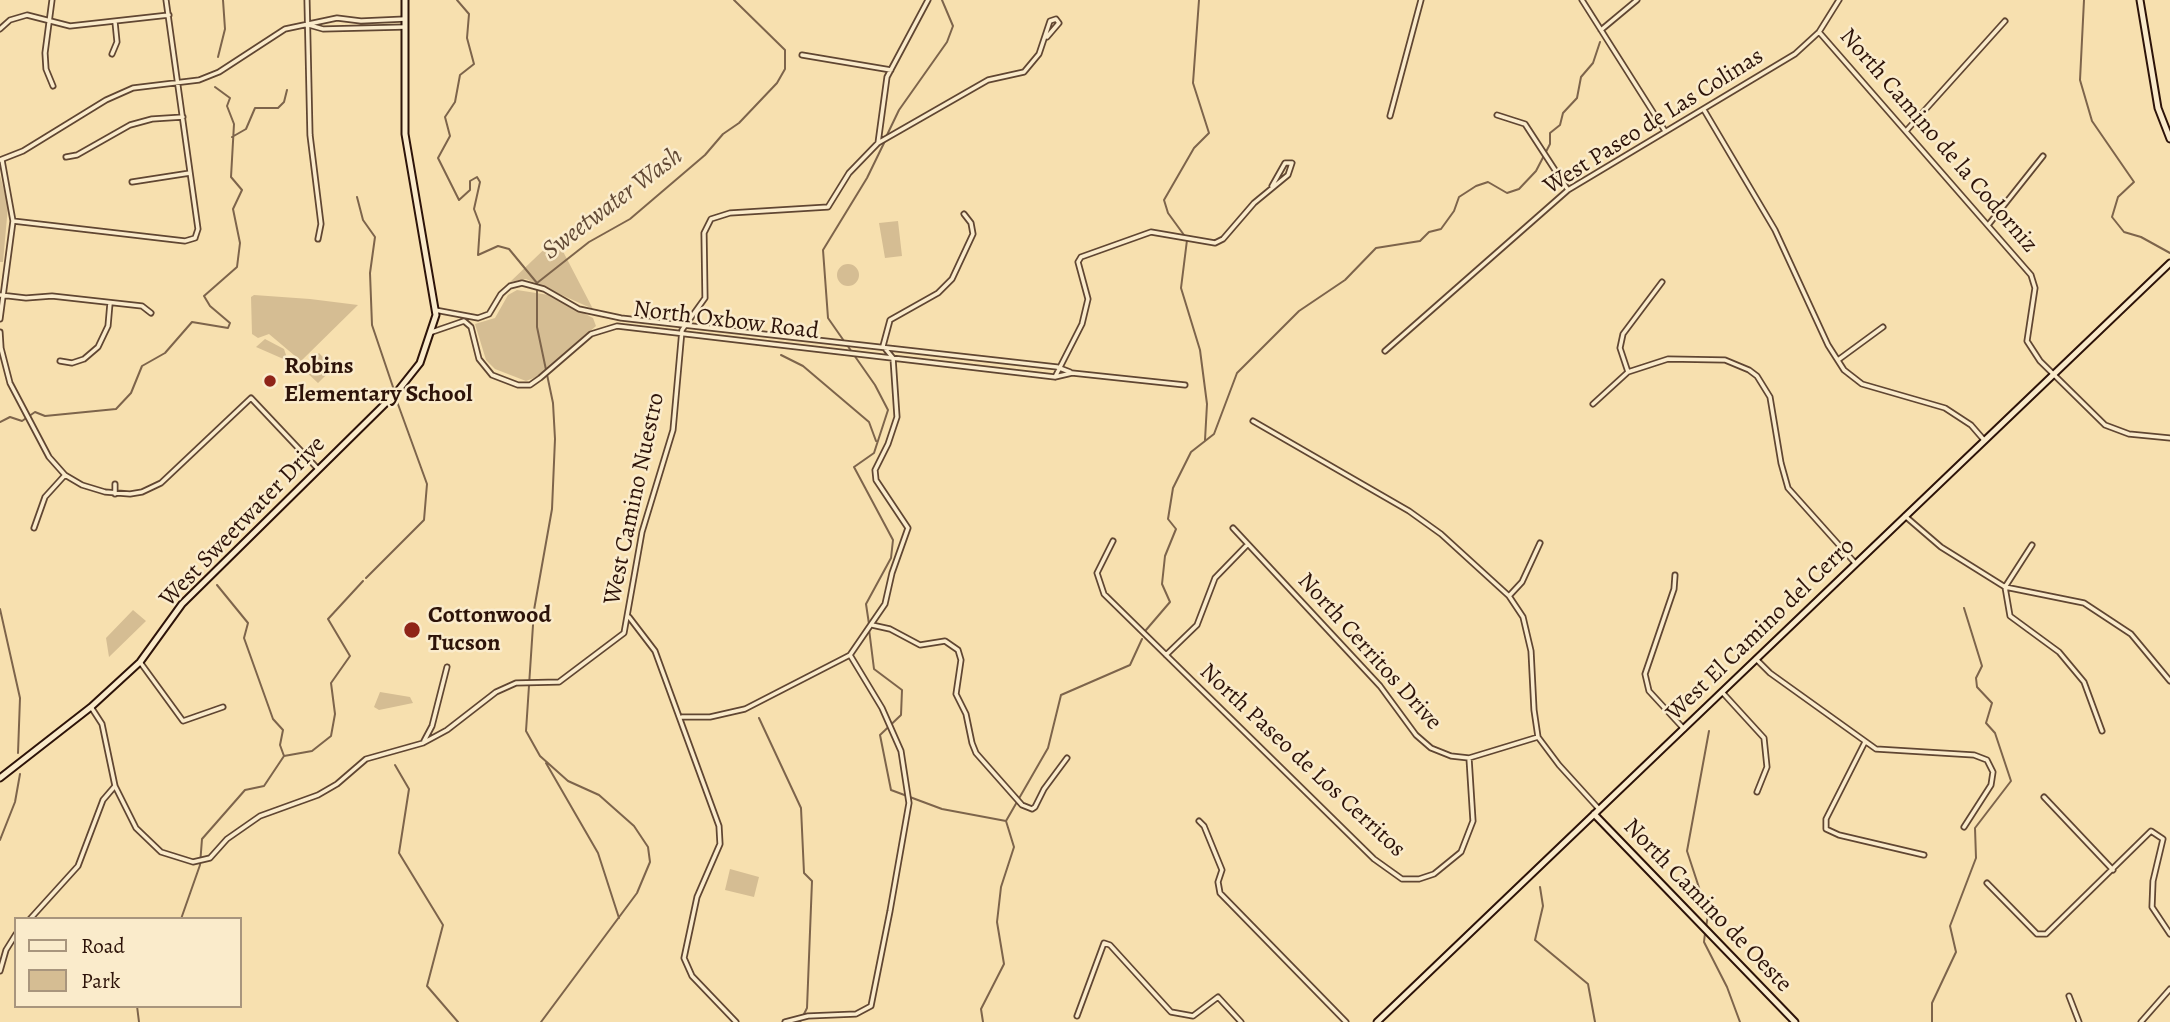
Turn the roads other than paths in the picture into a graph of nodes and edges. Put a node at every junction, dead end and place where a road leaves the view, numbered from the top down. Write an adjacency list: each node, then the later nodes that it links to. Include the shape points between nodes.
1 (52, 0): 13 (street)
2 (166, 0): 11 (street)
3 (307, 0): 16 (street)
4 (405, 0): 12 (street, West Sweetwater Drive)
5 (928, 0): 24 (street)
6 (1421, 0): 29 (street)
7 (1582, 0): 19 (street)
8 (1636, 0): 19 (street)
9 (1839, 0): 20 (street, West Paseo de Las Colinas)
10 (2140, 0): 33 (street, via 2158,108)
11 (169, 15): 15 (street); 25 (street)
12 (405, 19): 16 (street, via 337,18); 17 (street, West Sweetwater Drive)
13 (48, 20): 15 (street, via 70,26); 18 (street, via 27,15); 26 (street, via 46,69)
14 (2005, 21): 31 (street)
15 (115, 22): 22 (street, via 117,42)
16 (307, 24): 17 (street, via 323,29); 25 (street, via 267,38 219,72); 45 (street, via 310,135 321,224)
17 (405, 27): 50 (street, West Sweetwater Drive, via 405,134)
18 (0, 29)
19 (1600, 30): 32 (street)
20 (1819, 32): 27 (street, West Paseo de Las Colinas, via 1795,54); 31 (street, North Camino de la Codorniz)
21 (1047, 37): 21 (street, West Camino Nuestro, via 1059,23 1056,19 1050,21); 34 (street, West Camino Nuestro, via 1024,72 988,80)
22 (112, 54)
23 (802, 55): 24 (street)
24 (891, 70): 34 (street)
25 (179, 82): 30 (street); 37 (street, via 133,88)
26 (53, 86)
27 (1704, 110): 32 (street, West Paseo de Las Colinas); 62 (street, via 1775,230)
28 (1497, 115): 41 (street, via 1525,124)
29 (1390, 116)
30 (183, 117): 36 (street, via 130,125); 38 (street)
31 (1907, 130): 44 (street, North Camino de la Codorniz)
32 (1665, 132): 41 (street, West Paseo de Las Colinas)
33 (2170, 139)
34 (878, 143): 53 (street, West Camino Nuestro, via 849,173 828,207 730,213 711,219 704,233 705,298)
35 (2043, 156): 44 (street)
36 (66, 157)
37 (1, 160): 43 (street)
38 (190, 173): 39 (street); 43 (street, via 196,239)
39 (132, 182)
40 (1272, 186): 40 (street, via 1288,175 1293,163 1285,163); 64 (street, via 1215,243 1151,232 1081,257 1078,261 1088,299 1082,324)
41 (1567, 190): 60 (street, West Paseo de Las Colinas)
42 (964, 214): 58 (street, via 973,234 952,279 938,293 890,320)
43 (13, 221): 48 (street)
44 (1989, 225): 67 (street, North Camino de la Codorniz, via 2031,275 2035,288 2027,341)
45 (318, 239)
46 (2170, 263): 67 (street, West El Camino del Cerro)
47 (1662, 282): 65 (street, via 1623,334 1619,348)
48 (2, 295): 49 (street); 52 (street)
49 (110, 303): 51 (street, via 142,306); 63 (street, via 108,326 98,347 84,359)
50 (435, 310): 53 (street, North Oxbow Road, via 478,318 489,314 510,286 522,283 592,313); 56 (street, West Sweetwater Drive)
51 (151, 313)
52 (0, 319)
53 (688, 326): 57 (street, West Camino Nuestro); 58 (street, North Oxbow Road)
54 (1883, 327): 62 (street)
55 (0, 332): 59 (street)
56 (432, 332): 57 (street, North Oxbow Road, via 464,321 471,327 479,359 492,376 518,385 530,385 603,328); 74 (street, West Sweetwater Drive, via 420,363 397,392)
57 (682, 335): 61 (street, North Oxbow Road); 89 (street, West Camino Nuestro, via 673,430 642,532)
58 (883, 346): 61 (street); 64 (street, North Oxbow Road)
59 (0, 348): 75 (street, via 10,383 49,457)
60 (1385, 351)
61 (893, 358): 68 (street, North Oxbow Road); 90 (street, via 897,417 875,470 876,480 908,528 885,604)
62 (1838, 360): 73 (street, via 1861,384 1960,416)
63 (60, 361)
64 (1057, 367): 66 (street, North Oxbow Road); 68 (street)
65 (1628, 372): 70 (street); 85 (street, via 1668,359 1725,360 1757,376 1770,397 1788,488)
66 (1072, 373): 68 (street, North Oxbow Road); 69 (street, North Oxbow Road)
67 (2053, 375): 72 (street, North Camino de la Codorniz, via 2113,430); 73 (street, West El Camino del Cerro)
68 (1055, 377)
69 (1185, 385)
70 (1592, 404)
71 (1253, 421): 88 (street, North Camino de Oeste, via 1409,511)
72 (2170, 438)
73 (1984, 441): 78 (street, West El Camino del Cerro)
74 (317, 469): 77 (street, via 251,398 172,475 142,492); 94 (street, West Sweetwater Drive, via 182,604)
75 (65, 475): 77 (street); 79 (street, via 46,497)
76 (115, 484): 77 (street)
77 (115, 494)
78 (1905, 516): 85 (street, West El Camino del Cerro); 87 (street, via 1941,547)
79 (34, 528)
80 (1233, 528): 83 (street, North Cerritos Drive)
81 (1113, 541): 92 (street, North Paseo de Los Cerritos, via 1097,573 1104,594)
82 (1540, 542): 88 (street, via 1522,582)
83 (1248, 544): 92 (street, via 1215,578 1196,625); 107 (street, North Cerritos Drive, via 1380,686 1416,735 1441,752)
84 (2032, 545): 87 (street)
85 (1856, 564): 93 (street, West El Camino del Cerro)
86 (1675, 575): 101 (street, via 1645,674 1649,691)
87 (2005, 587): 96 (street, via 2084,603 2131,634); 102 (street, via 2010,616 2059,652 2084,682)
88 (1509, 596): 103 (street, North Camino de Oeste, via 1523,617 1531,651)
89 (629, 617): 100 (street, via 655,651); 105 (street, West Camino Nuestro, via 624,632 559,681 516,683 496,692)
90 (872, 625): 91 (street); 106 (street, via 920,645 945,642 958,650 956,694 972,743 1022,805 1035,807)
91 (850, 655): 100 (street, via 745,709 710,717); 127 (street, via 901,751 909,803 890,912 871,1006 856,1014)
92 (1166, 656): 107 (street, North Paseo de Los Cerritos, via 1374,859 1402,879 1434,874 1461,852 1473,821)
93 (1756, 659): 97 (street, West El Camino del Cerro); 104 (street)
94 (140, 662): 98 (street, West Sweetwater Drive); 99 (street, via 183,721)
95 (447, 667): 105 (street)
96 (2170, 681)
97 (1722, 692): 101 (street, West El Camino del Cerro); 110 (street, via 1764,738 1767,767)
98 (91, 707): 108 (street, West Sweetwater Drive); 109 (street, West Camino Nuestro, via 106,735)
99 (223, 707)
100 (682, 717): 126 (street, via 719,826 720,844 696,897 684,958 692,976)
101 (1684, 729): 112 (street, West El Camino del Cerro)
102 (2102, 731)
103 (1538, 737): 107 (street); 112 (street, North Camino de Oeste)
104 (1866, 742): 114 (street, via 1888,751 1974,755 1987,760 1993,772 1992,785); 115 (street, via 1826,819 1826,829)
105 (423, 743): 109 (street, West Camino Nuestro, via 366,759 337,784 260,816 227,839 211,858 193,862 176,859 147,841)
106 (1067, 758)
107 (1469, 758)
108 (0, 778)
109 (115, 786): 118 (street, via 103,800 78,866)
110 (1757, 792)
111 (2045, 797): 116 (street)
112 (1597, 812): 125 (street, North Camino de Oeste); 130 (street, West El Camino del Cerro)
113 (1199, 821): 129 (street, via 1222,870 1220,893)
114 (1964, 827)
115 (1924, 855)
116 (2113, 870): 117 (street, via 2040,935); 119 (street, via 2151,831 2163,839 2152,907)
117 (1987, 883)
118 (32, 917)
119 (2170, 934)
120 (14, 939): 121 (street)
121 (0, 971)
122 (2170, 989): 132 (street)
123 (2069, 996): 131 (street)
124 (1077, 1016): 128 (street, via 1104,943 1171,1012 1193,1016 1218,997)
125 (1792, 1021)
126 (736, 1022)
127 (785, 1022)
128 (1241, 1022)
129 (1346, 1022)
130 (1377, 1022)
131 (2079, 1022)
132 (2141, 1022)

